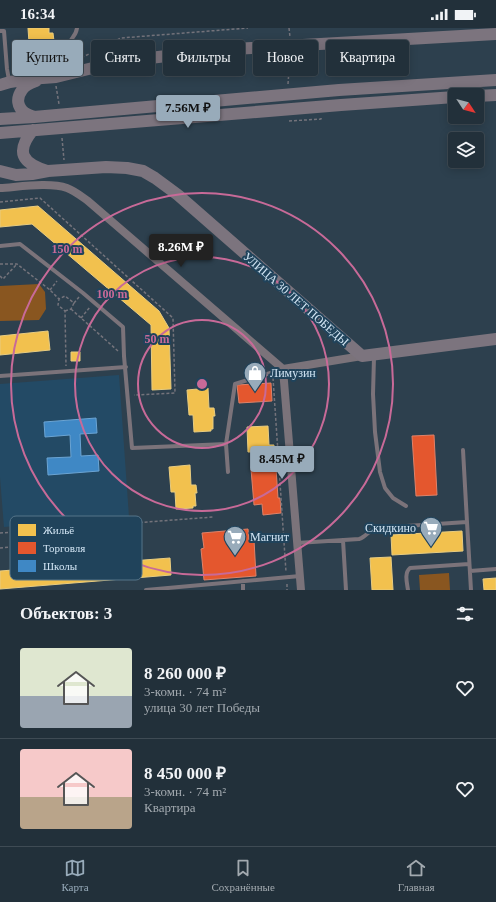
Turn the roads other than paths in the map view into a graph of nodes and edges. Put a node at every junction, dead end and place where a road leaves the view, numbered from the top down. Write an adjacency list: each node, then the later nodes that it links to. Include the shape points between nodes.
1 (77, 28): 4 (lane)
2 (3, 30): 9 (lane, via 7,69)
3 (496, 34): 5 (main road, via 216,50)
4 (72, 40)
5 (83, 67)
6 (58, 76): 7 (main road)
7 (40, 79): 9 (main road); 13 (main road, via 22,90 18,102 25,113)
8 (496, 80): 13 (main road, via 339,90)
9 (3, 82)
10 (496, 95): 11 (main road)
11 (484, 96)
12 (448, 97): 15 (main road)
13 (34, 117): 14 (main road)
14 (0, 119)
15 (33, 130): 16 (main road); 18 (main road, via 27,138 23,152 31,164)
16 (0, 133)
17 (0, 171): 18 (main road, УЛИЦА 30 ЛЕТ ПОБЕДЫ, via 16,175)
18 (48, 171): 22 (main road, УЛИЦА 30 ЛЕТ ПОБЕДЫ, via 106,167 143,171 178,195)
19 (0, 188): 24 (street, via 57,186 75,192)
20 (0, 246): 23 (lane, via 20,244 123,327)
21 (496, 339): 22 (main road)
22 (368, 355): 24 (street); 29 (lane, via 380,472 389,493)
23 (126, 368): 25 (lane); 26 (lane, via 132,448)
24 (283, 369): 26 (lane, via 235,384); 32 (street)
25 (0, 376)
26 (226, 444): 28 (lane)
27 (463, 450): 30 (lane)
28 (228, 472)
29 (406, 506)
30 (467, 522): 31 (lane, via 376,528 362,538); 33 (lane)
31 (343, 540): 32 (lane); 43 (lane)
32 (297, 542): 36 (street)
33 (469, 564): 35 (lane); 44 (lane, via 410,568 407,570)
34 (496, 569): 35 (lane)
35 (470, 571): 45 (lane)
36 (300, 576): 37 (lane); 42 (street)
37 (243, 581): 38 (lane); 41 (lane)
38 (208, 588): 40 (lane)
39 (142, 590): 40 (lane)
40 (146, 590)
41 (243, 590)
42 (301, 590)
43 (346, 590)
44 (408, 590)
45 (471, 590)

